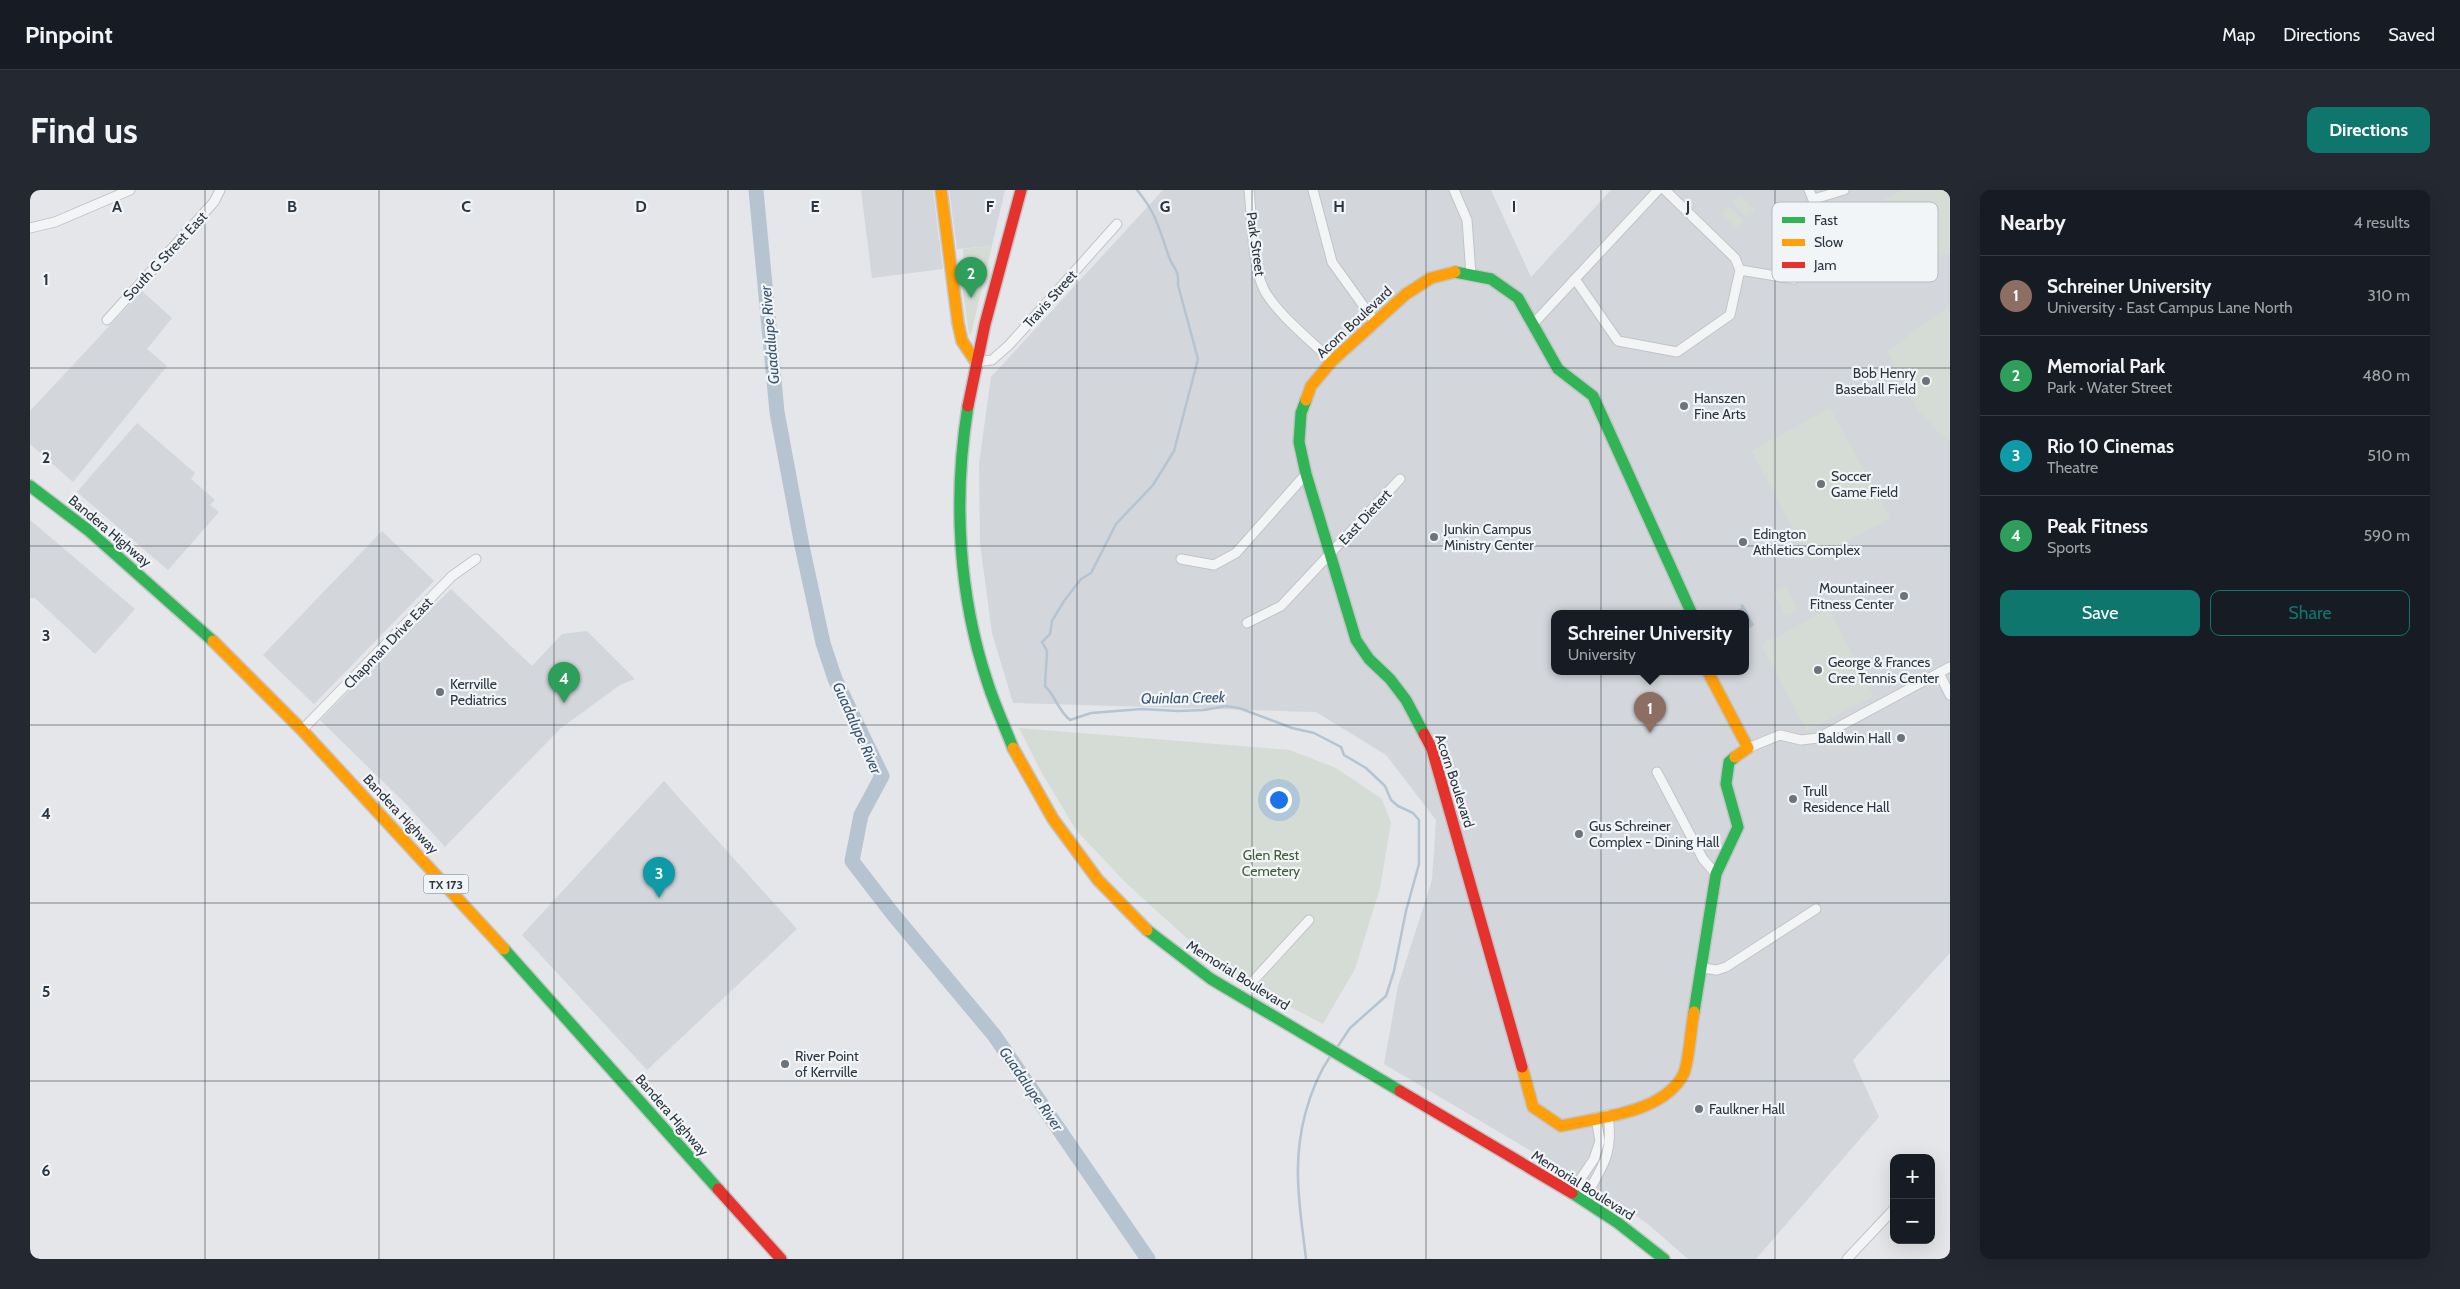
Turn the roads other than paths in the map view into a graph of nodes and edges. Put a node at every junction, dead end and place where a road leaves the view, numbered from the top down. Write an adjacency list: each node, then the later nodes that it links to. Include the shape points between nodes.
1 (130, 190): 15 (street, via 55,222)
2 (220, 190): 20 (street, South G Street East, via 214,202)
3 (941, 190): 24 (main road, via 958,323 962,341)
4 (1022, 190): 24 (main road, Memorial Boulevard)
5 (1249, 190): 23 (street, Park Street, via 1262,286 1279,309)
6 (1313, 190): 21 (street, via 1332,262)
7 (1454, 190): 17 (street, via 1467,220)
8 (1658, 190): 19 (street)
9 (1665, 190): 16 (street, via 1735,258)
10 (1809, 190): 12 (street)
11 (1844, 190): 12 (street)
12 (1814, 199): 13 (street)
13 (1815, 202)
14 (1117, 224): 24 (street, Travis Street, via 1009,345 992,360)
15 (30, 228)
16 (1740, 270): 18 (street); 19 (street, via 1730,314 1677,352 1618,341)
17 (1471, 275): 21 (main road, Acorn Boulevard, via 1456,272 1430,278); 22 (main road, Acorn Boulevard, via 1491,279 1518,298)
18 (1772, 275)
19 (1575, 279): 22 (street)
20 (107, 320)
21 (1375, 322): 23 (main road, Acorn Boulevard)
22 (1533, 324): 31 (main road, Acorn Boulevard, via 1558,369 1593,396)
23 (1332, 361): 25 (main road, Acorn Boulevard, via 1311,386 1301,413 1299,442)
24 (976, 362): 47 (main road, Memorial Boulevard, via 961,461 961,548 976,642 989,691 1013,749 1039,798 1064,835 1125,908 1184,961)
25 (1306, 474): 28 (main road, Acorn Boulevard); 30 (street, via 1236,553 1214,565)
26 (1400, 479): 28 (street, East Dietert)
27 (30, 486): 37 (main road, Bandera Highway / TX 173, via 88,530 207,635)
28 (1330, 555): 32 (street, East Dietert, via 1281,606); 46 (main road, Acorn Boulevard, via 1356,640 1406,700 1432,749 1533,1108 1561,1126)
29 (476, 559): 37 (street, Chapman Drive East, via 452,576)
30 (1181, 559)
31 (1690, 610)
32 (1247, 623)
33 (1950, 667): 34 (street)
34 (1939, 673): 36 (street); 38 (street, via 1818,738 1801,740 1780,735)
35 (1710, 675): 38 (main road)
36 (1950, 695)
37 (302, 730): 50 (main road, Bandera Highway / TX 173, via 441,879)
38 (1748, 748): 40 (main road, Acorn Boulevard, via 1729,762 1726,784 1738,827)
39 (1657, 772): 40 (street, via 1703,859)
40 (1716, 874): 43 (main road, Acorn Boulevard)
41 (1816, 909): 43 (street, via 1726,967 1717,970)
42 (1309, 920): 44 (street)
43 (1702, 968): 45 (main road, Acorn Boulevard, via 1684,1072 1668,1094 1643,1107)
44 (1253, 981)
45 (1608, 1115): 46 (main road, Acorn Boulevard); 48 (street, via 1611,1137 1608,1156)
46 (1596, 1118): 47 (street, via 1600,1141 1594,1159)
47 (1571, 1194): 48 (main road, Memorial Boulevard)
48 (1583, 1201): 51 (main road, Memorial Boulevard)
49 (1890, 1212): 52 (street)
50 (781, 1259)
51 (1664, 1259)
52 (1846, 1259)

